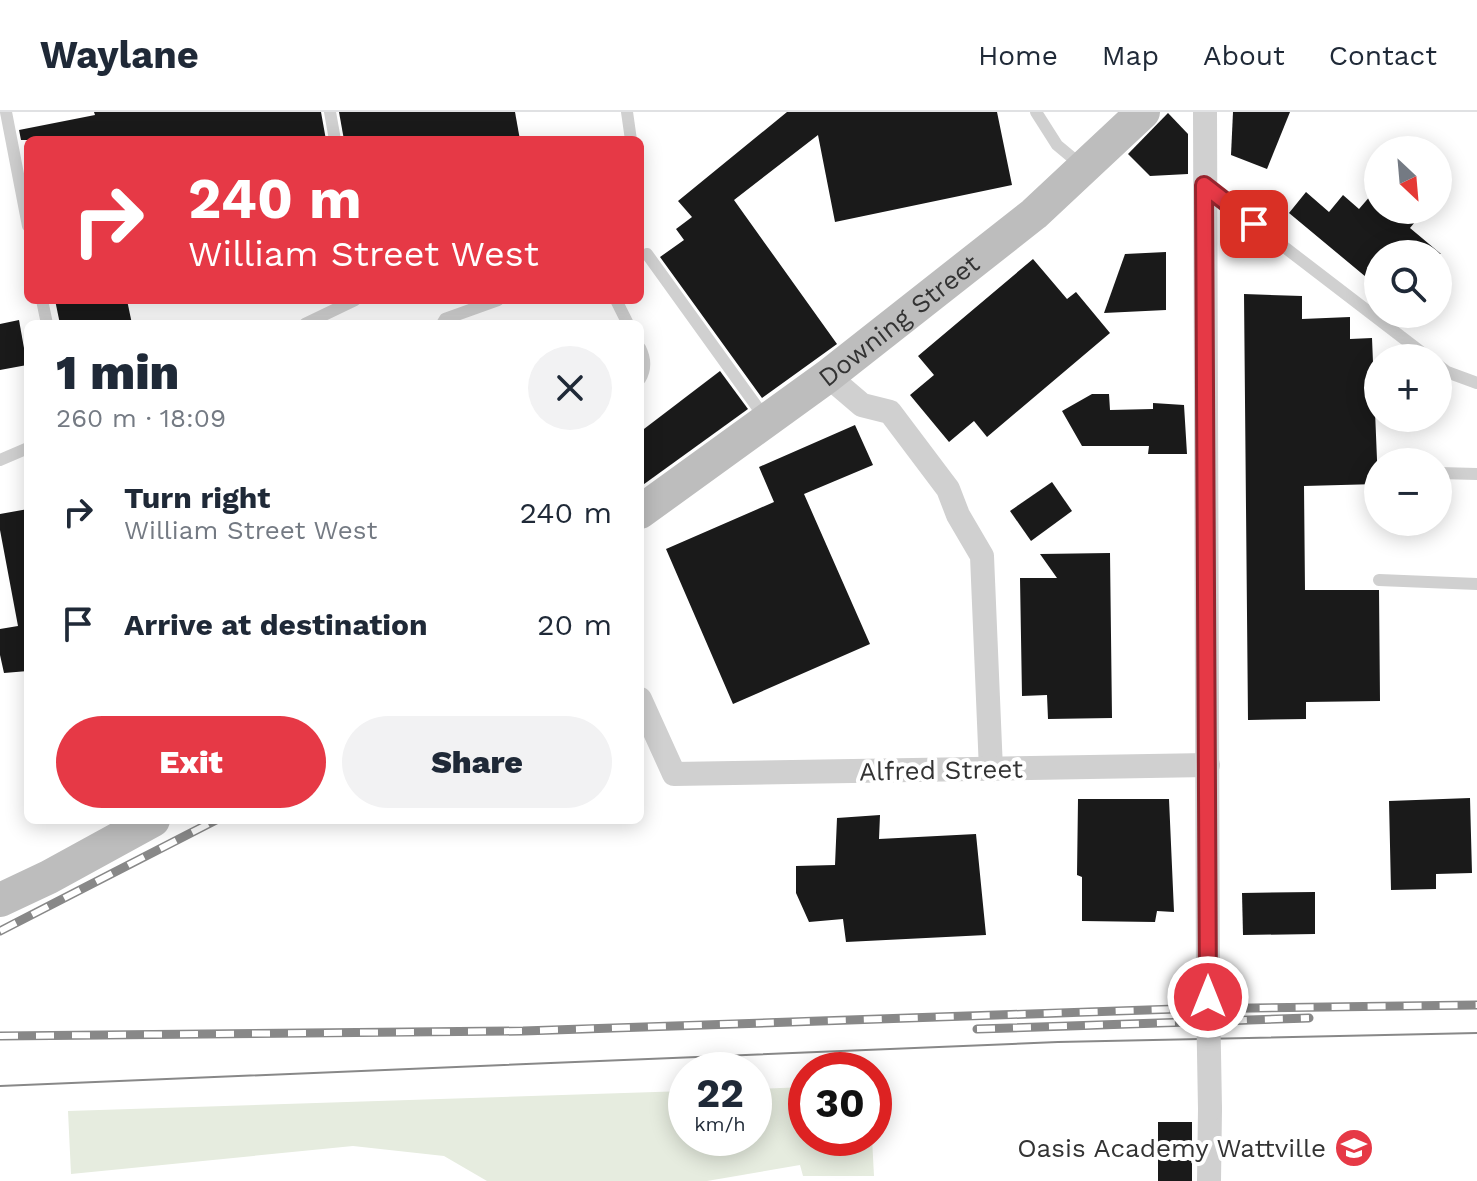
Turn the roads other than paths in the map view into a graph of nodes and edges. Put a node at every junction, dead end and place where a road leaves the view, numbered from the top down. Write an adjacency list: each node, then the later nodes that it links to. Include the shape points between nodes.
1 (6, 112): 11 (lane)
2 (330, 112): 7 (lane)
3 (627, 112): 8 (lane)
4 (1036, 112): 9 (lane, via 1057,145)
5 (1143, 112): 9 (street, Downing Street)
6 (1205, 112): 10 (street)
7 (334, 136)
8 (630, 136)
9 (1083, 168): 19 (street, Downing Street, via 1034,214)
10 (1204, 185): 17 (lane); 30 (street)
11 (24, 205)
12 (647, 254): 21 (lane)
13 (347, 304): 15 (lane)
14 (487, 304): 16 (lane)
15 (313, 320)
16 (444, 320)
17 (1411, 344)
18 (1452, 374): 20 (lane)
19 (828, 376): 21 (street, Downing Street); 31 (street, via 862,405 890,412 948,489 982,556)
20 (1477, 383)
21 (766, 420): 26 (street, Downing Street)
22 (24, 450): 23 (lane)
23 (0, 460)
24 (1452, 473): 25 (lane)
25 (1477, 474)
26 (644, 509)
27 (1379, 580): 28 (lane)
28 (1477, 584)
29 (644, 708): 31 (street, Alfred Street, via 674,774)
30 (1208, 765): 31 (street, Alfred Street); 34 (street, bridge)
31 (991, 770)
32 (146, 824): 33 (street)
33 (0, 900)
34 (1209, 1181)

